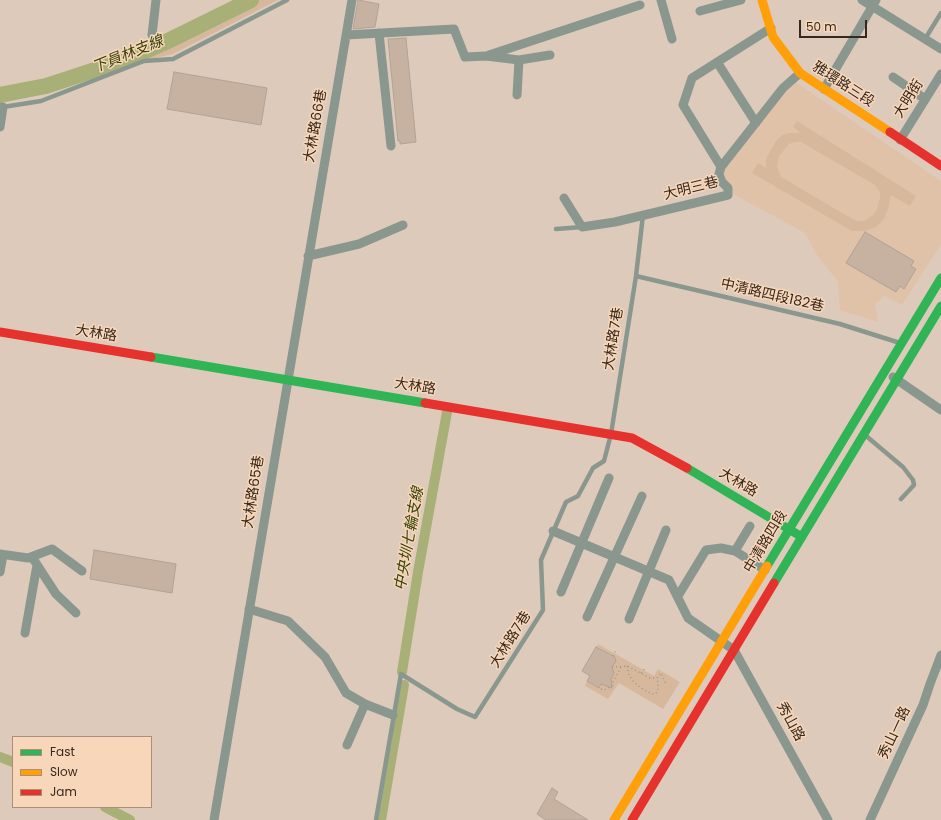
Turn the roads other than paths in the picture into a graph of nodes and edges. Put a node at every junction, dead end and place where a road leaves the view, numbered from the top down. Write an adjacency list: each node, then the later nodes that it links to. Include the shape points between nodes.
1 (156, 0): 14 (street)
2 (287, 0): 29 (lane, via 173,59 144,61 41,101)
3 (352, 0): 15 (street, 大林路66巷)
4 (661, 0): 16 (street)
5 (741, 0): 10 (street)
6 (762, 0): 12 (main road, 雅環路三段)
7 (862, 0): 8 (street)
8 (874, 3): 17 (street); 26 (street)
9 (640, 5): 20 (street)
10 (700, 11)
11 (941, 14): 17 (lane)
12 (770, 28): 22 (street); 23 (main road, 雅環路三段, via 773,37)
13 (379, 33): 15 (street); 20 (street, via 454,28 466,57); 33 (street)
14 (152, 35)
15 (346, 35): 41 (street, 大林路66巷)
16 (672, 39)
17 (925, 39): 18 (street)
18 (941, 49)
19 (550, 55): 21 (street)
20 (486, 56): 21 (street)
21 (519, 60): 27 (street)
22 (717, 62): 30 (street); 35 (street, via 692,78 682,105)
23 (800, 73): 26 (main road, 雅環路三段); 30 (street, 大明三巷, via 783,88)
24 (893, 77): 28 (street)
25 (939, 80): 28 (street, 大明街)
26 (824, 89): 32 (main road, 雅環路三段)
27 (516, 95)
28 (925, 99): 32 (street, 大明街)
29 (2, 107): 31 (street)
30 (756, 123): 35 (street, 大明三巷)
31 (0, 127)
32 (900, 140): 34 (main road, 雅環路三段)
33 (391, 146)
34 (941, 166)
35 (722, 167): 37 (street, 大明三巷, via 719,174 728,188 728,195)
36 (564, 198): 39 (street)
37 (643, 215): 39 (street, 大明三巷); 42 (lane, 大林路7巷)
38 (403, 225): 41 (street, via 359,244)
39 (582, 227): 40 (lane, 大明三巷)
40 (556, 229)
41 (308, 256): 48 (street, 大林路66巷)
42 (636, 276): 46 (lane, 中清路四段182巷, via 840,324); 51 (lane, 大林路7巷)
43 (941, 278): 46 (main road, 中清路四段)
44 (941, 306): 49 (main road, 中清路四段)
45 (0, 332): 48 (main road, 大林路)
46 (902, 343): 47 (main road, 中清路四段)
47 (885, 372): 49 (street); 58 (main road, 中清路四段)
48 (287, 380): 51 (main road, 大林路); 73 (street, 大林路65巷)
49 (896, 380): 50 (street); 52 (main road, 中清路四段)
50 (941, 410)
51 (611, 434): 58 (main road, 大林路, via 632,438 674,460); 59 (lane, 大林路7巷, via 604,461 593,468 578,496 566,502)
52 (864, 434): 55 (lane, via 903,467 913,480 914,486); 60 (main road, 中清路四段)
53 (609, 478): 61 (street)
54 (642, 496): 65 (street)
55 (901, 499)
56 (750, 526): 62 (street)
57 (666, 530): 70 (street)
58 (789, 530): 60 (main road, 大林路); 67 (main road, 中清路四段)
59 (553, 531): 61 (street, 秀山路); 82 (lane, 大林路7巷, via 541,560 543,610 475,717 457,709 401,674)
60 (802, 537): 79 (main road, 中清路四段)
61 (581, 543): 65 (street, 秀山路); 71 (street)
62 (735, 551): 67 (street); 72 (street, via 721,548 706,550)
63 (2, 554): 64 (street); 69 (street)
64 (32, 557): 66 (street); 68 (street, via 52,549)
65 (614, 557): 70 (street, 秀山路); 75 (street)
66 (37, 566): 74 (street, via 56,594); 77 (street)
67 (765, 570): 78 (main road, 中清路四段)
68 (82, 571)
69 (0, 572)
70 (649, 572): 72 (street, 秀山路, via 669,580); 76 (street)
71 (561, 592)
72 (678, 596): 78 (street, 秀山路, via 688,618)
73 (249, 609): 81 (street, via 288,620 325,657 346,693); 84 (street, 大林路65巷)
74 (76, 613)
75 (587, 617)
76 (629, 619)
77 (25, 632)
78 (722, 642): 79 (street, 秀山路); 86 (main road, 中清路四段)
79 (734, 650): 87 (main road, 中清路四段); 88 (street, 秀山路)
80 (941, 655): 89 (street, 秀山一路, via 923,705)
81 (365, 704): 82 (street); 83 (street)
82 (393, 715): 85 (lane, 大林路7巷)
83 (347, 745)
84 (214, 820)
85 (376, 820)
86 (614, 820)
87 (632, 820)
88 (828, 820)
89 (870, 820)

